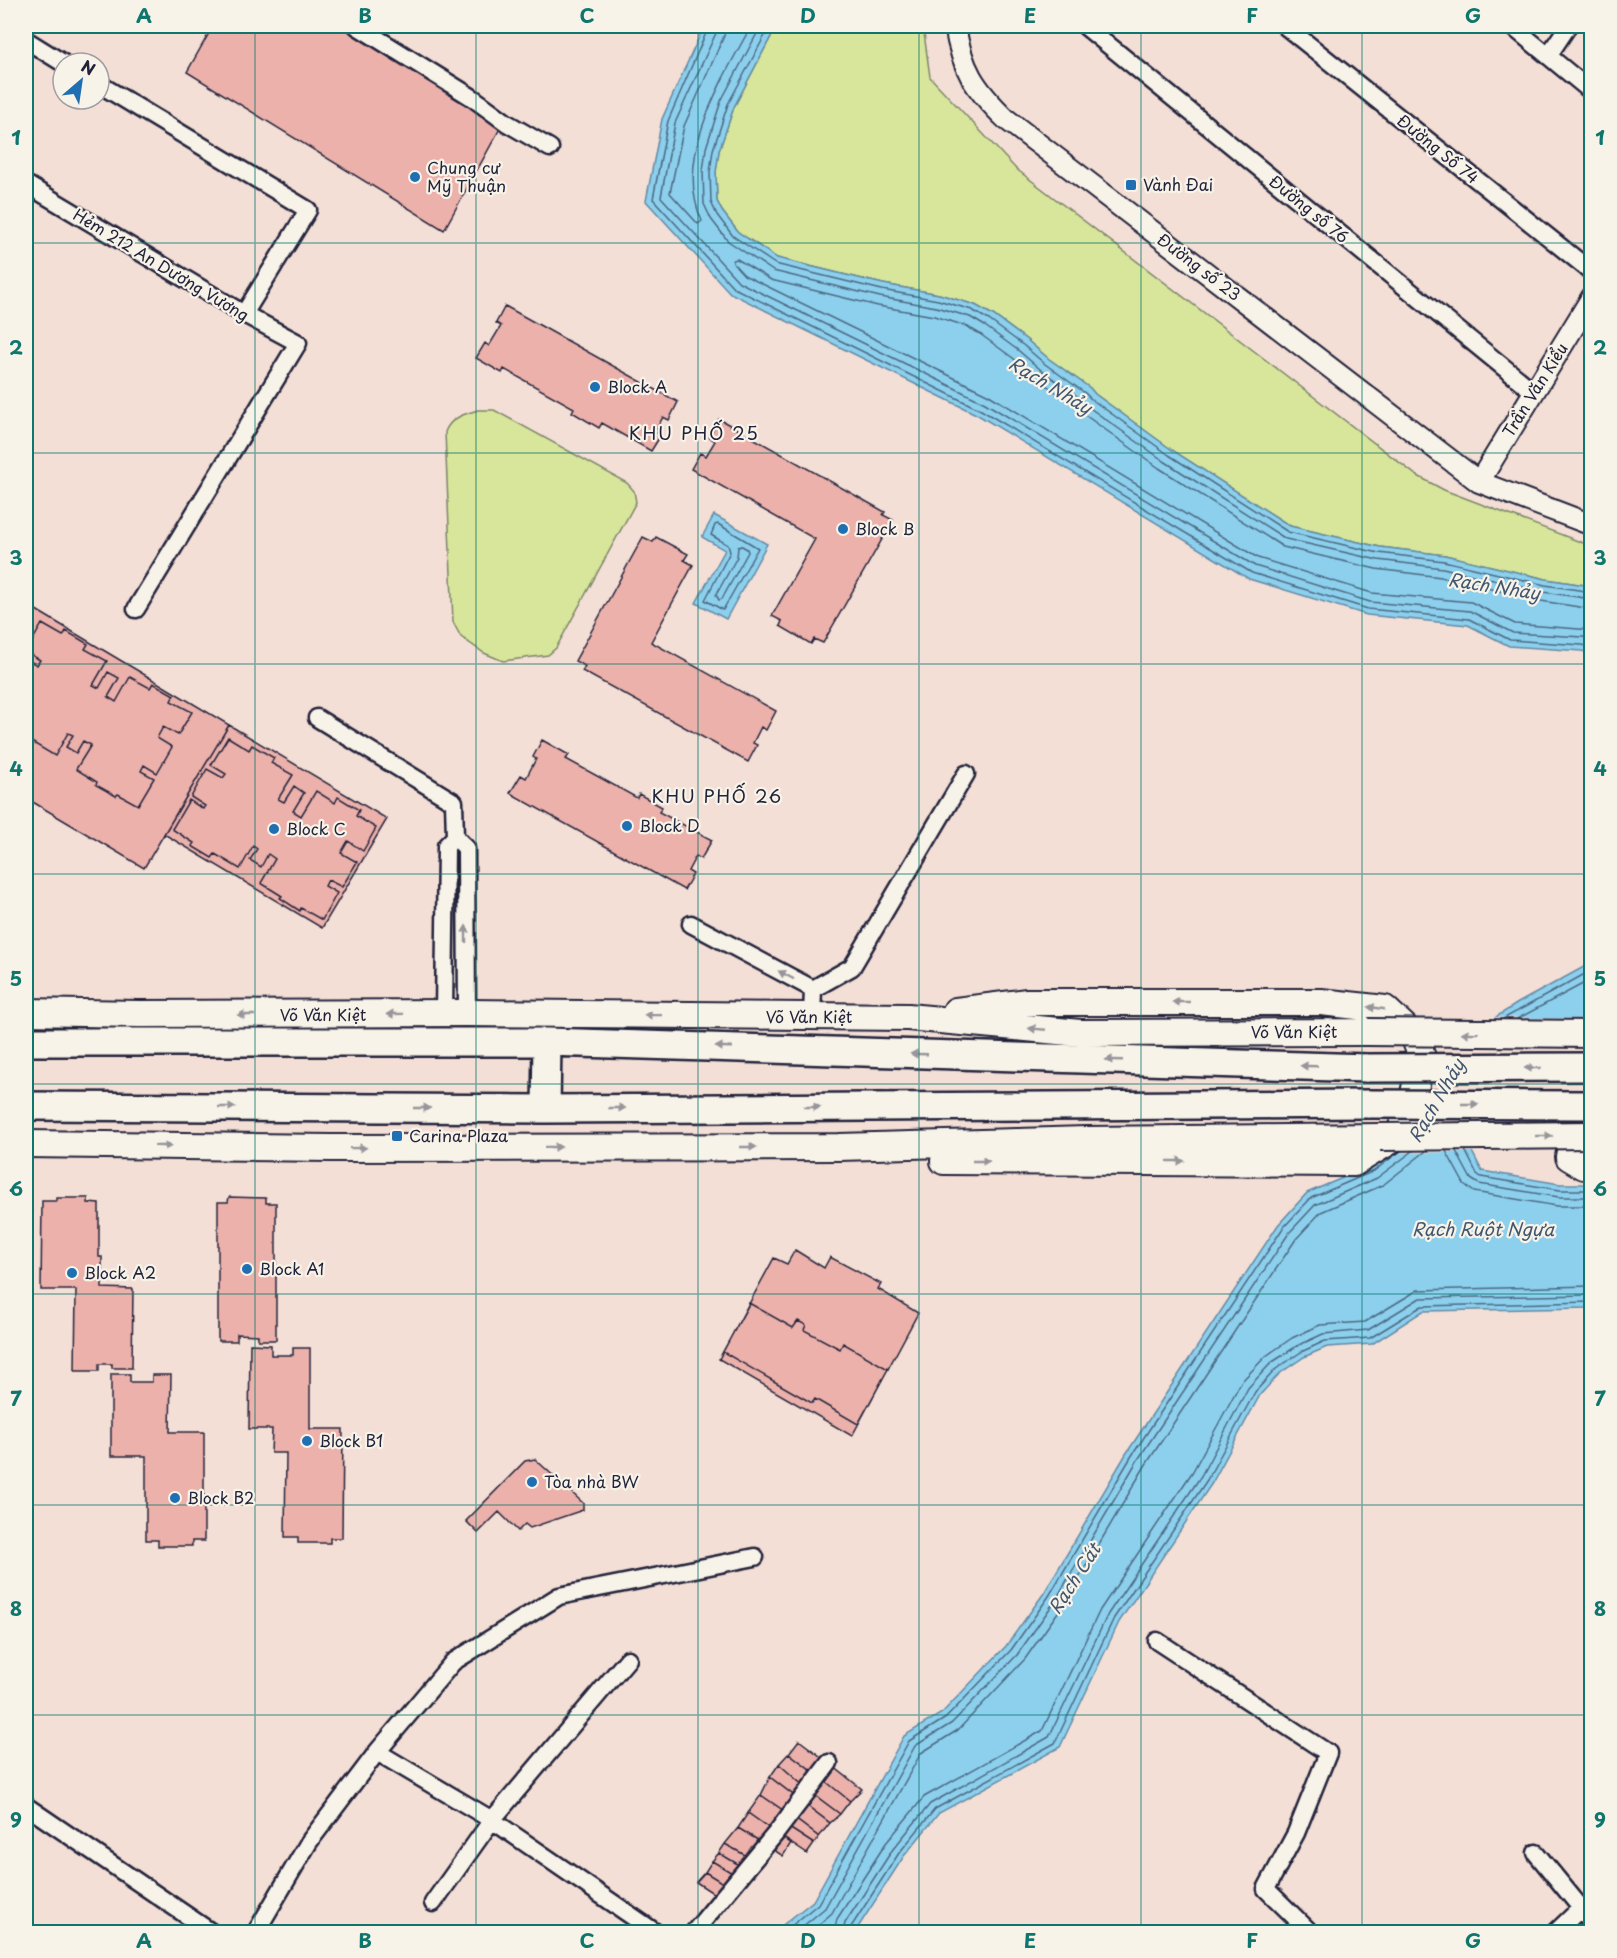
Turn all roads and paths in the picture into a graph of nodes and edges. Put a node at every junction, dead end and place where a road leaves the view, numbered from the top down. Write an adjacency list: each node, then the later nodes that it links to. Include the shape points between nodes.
1 (357, 26): 12 (street)
2 (955, 26): 18 (street, Đường số 23, via 969,75 1006,119)
3 (1085, 26): 17 (street, Đường số 76)
4 (1285, 26): 14 (street, Đường Số 74)
5 (1512, 26): 9 (street)
6 (1568, 26): 9 (street)
7 (26, 40): 8 (street)
8 (51, 56)
9 (1548, 56): 11 (street)
10 (111, 91): 16 (street, via 308,210)
11 (1592, 92)
12 (550, 148)
13 (26, 184): 16 (street, Hẻm 212 An Dương Vương)
14 (1592, 272)
15 (1592, 297): 17 (street, Trần Văn Kiểu)
16 (244, 314): 20 (street, Hẻm 212 An Dương Vương, via 298,344)
17 (1534, 392): 18 (street, Trần Văn Kiểu)
18 (1479, 482): 19 (street, Đường số 23)
19 (1590, 522)
20 (136, 609)
21 (317, 718): 23 (street, via 453,802)
22 (966, 774): 27 (street, via 852,967)
23 (455, 837): 25 (street, via 446,846); 26 (street, one-way to 23, via 466,848)
24 (691, 924): 27 (street, one-way to 24)
25 (444, 969): 26 (street); 29 (street)
26 (467, 970): 29 (street)
27 (813, 989): 30 (street)
28 (26, 1012): 29 (main road, Võ Văn Kiệt, one-way to 28)
29 (455, 1013): 30 (main road, Võ Văn Kiệt, one-way to 29)
30 (812, 1017): 31 (main road, Võ Văn Kiệt)
31 (908, 1017): 32 (main road, Võ Văn Kiệt, one-way to 31, bridge, via 1080,1033); 41 (main road, one-way to 31, via 944,1161 1354,1163 1400,1131 1409,1116 1422,1057 1414,1036 1385,1009 1321,1002 1027,1002)
32 (1592, 1034)
33 (26, 1042): 34 (highway, Võ Văn Kiệt)
34 (547, 1042): 35 (highway, Võ Văn Kiệt, one-way to 34, bridge, via 1368,1068); 38 (highway)
35 (1592, 1067)
36 (26, 1106): 38 (highway, one-way to 38)
37 (1592, 1106): 38 (highway, one-way to 37, bridge); 42 (main road, via 1573,1134 1569,1157)
38 (546, 1109)
39 (1592, 1136): 41 (main road, one-way to 39, bridge, via 1086,1140)
40 (26, 1144): 41 (main road, one-way to 41)
41 (839, 1147)
42 (1592, 1166)
43 (755, 1557): 46 (street, via 559,1596 453,1662)
44 (1157, 1641): 58 (street, via 1328,1753 1296,1833 1266,1889)
45 (628, 1659): 49 (street)
46 (377, 1752): 49 (street); 55 (street, via 309,1842)
47 (829, 1763): 57 (street)
48 (26, 1806): 54 (street)
49 (492, 1820): 51 (street); 56 (street)
50 (1536, 1853): 52 (street)
51 (433, 1903)
52 (1581, 1908): 53 (street); 59 (street)
53 (1592, 1923)
54 (211, 1932)
55 (256, 1932)
56 (655, 1932)
57 (694, 1932)
58 (1310, 1932)
59 (1556, 1932)

